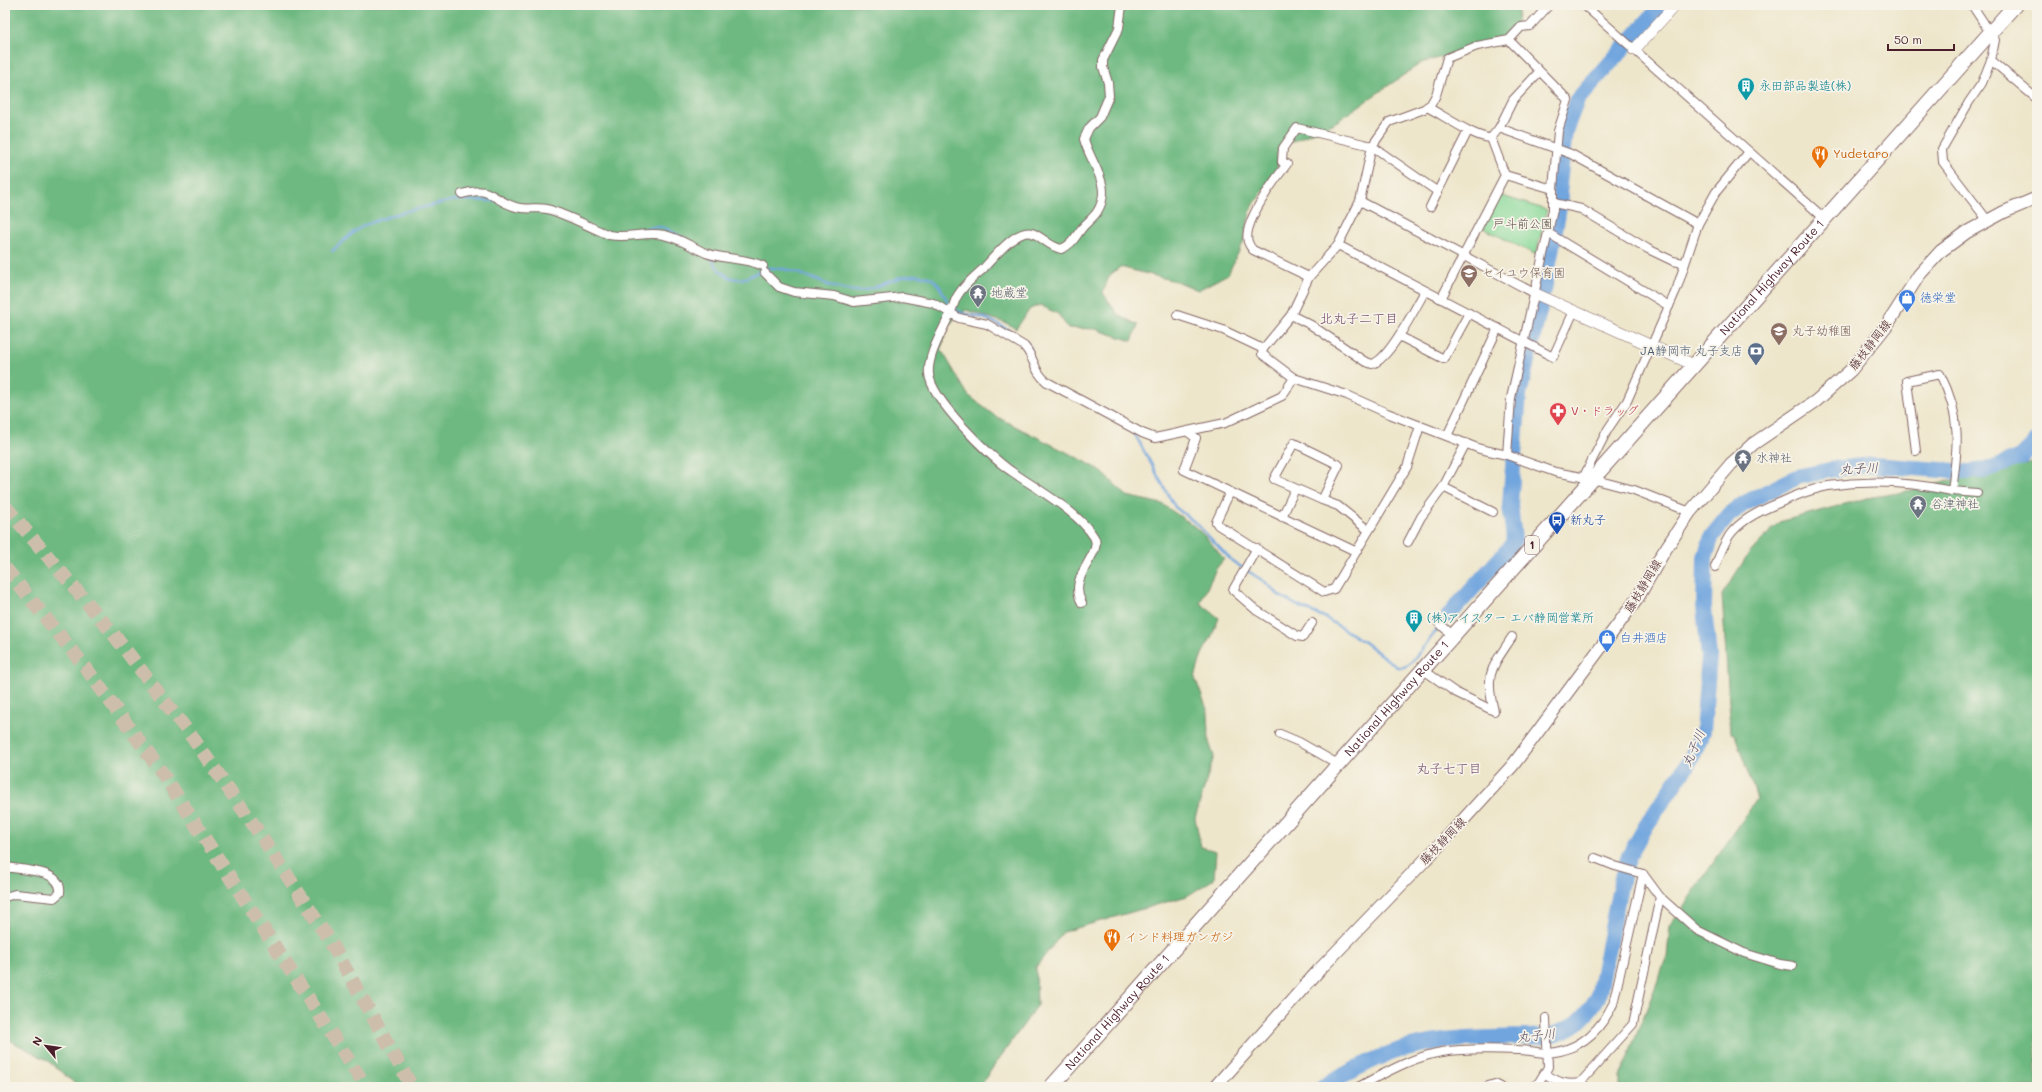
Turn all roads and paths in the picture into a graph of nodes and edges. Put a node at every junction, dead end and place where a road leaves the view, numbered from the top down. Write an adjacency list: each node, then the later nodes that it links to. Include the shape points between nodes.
1 (1122, 5): 42 (street, via 1119,28 1103,60 1109,96 1100,117 1088,128 1084,139 1102,181 1102,196 1097,212 1073,242 1061,249 1049,245 1032,233 1018,235 962,289)
2 (1549, 5): 8 (street, via 1530,26 1521,27)
3 (1584, 5): 9 (street)
4 (1675, 5): 9 (street)
5 (1972, 5): 7 (street)
6 (2015, 5): 7 (highway, National Highway Route 1 / 1)
7 (1990, 32): 10 (street, via 1995,40); 28 (highway, National Highway Route 1 / 1)
8 (1509, 40): 11 (street); 13 (street, via 1477,46 1447,58 1436,95)
9 (1632, 48): 19 (street)
10 (1991, 60): 12 (street); 29 (street, via 1982,83 1942,149 1941,155 1943,162)
11 (1539, 72): 14 (street, via 1508,107); 18 (street, via 1568,100 1558,131)
12 (2037, 99)
13 (1427, 107): 15 (street); 17 (street, via 1389,122)
14 (1499, 128): 16 (street); 18 (street)
15 (1468, 131): 16 (street); 22 (street)
16 (1491, 138): 20 (street)
17 (1372, 146): 22 (street); 25 (street); 35 (street, via 1297,128 1283,148 1282,162 1287,164 1258,208 1249,226 1247,242 1253,250)
18 (1556, 149): 21 (street); 30 (street, via 1566,152)
19 (1748, 153): 28 (street); 30 (street, via 1716,192)
20 (1505, 175): 21 (street); 33 (street)
21 (1553, 189): 26 (street)
22 (1438, 192): 27 (street)
23 (462, 194): 42 (street, via 478,190 490,193 518,208 546,209 620,238 664,235 721,258 756,262 773,283 786,291 834,296 854,302 902,297 921,299)
24 (2037, 198): 29 (main road, 藤枝静岡線)
25 (1360, 201): 32 (street); 33 (street)
26 (1554, 203): 31 (street); 34 (street, via 1581,209 1648,249 1673,261)
27 (1430, 207)
28 (1824, 218): 50 (highway, National Highway Route 1 / 1)
29 (1988, 221): 66 (main road, 藤枝静岡線, via 1968,232 1929,262 1888,323 1851,370 1816,401 1741,454)
30 (1698, 224): 34 (street)
31 (1548, 233): 37 (street); 39 (street)
32 (1338, 245): 35 (street); 36 (street)
33 (1464, 256): 37 (street); 38 (street)
34 (1684, 263): 39 (street)
35 (1309, 277): 44 (street)
36 (1425, 291): 38 (street); 46 (street)
37 (1536, 294): 40 (street); 47 (street)
38 (1441, 299): 41 (street)
39 (1669, 306): 48 (street)
40 (1574, 311): 47 (street, via 1553,357); 48 (street)
41 (1469, 313): 45 (street); 46 (street, via 1444,359)
42 (950, 314): 53 (street, via 981,321 1016,340 1028,350 1039,376 1047,382 1142,433 1155,438); 73 (street, via 930,361 930,382 946,406 996,459 1058,503 1093,535 1095,545 1078,582 1077,596)
43 (1177, 315): 49 (street, via 1223,330)
44 (1291, 315): 46 (street, via 1311,325 1368,363 1380,360); 49 (street)
45 (1498, 328): 47 (street); 54 (street)
46 (1399, 336)
47 (1529, 344): 57 (street, via 1511,398)
48 (1651, 346): 50 (street); 58 (street, via 1627,401 1608,429)
49 (1263, 348): 51 (street, via 1262,354)
50 (1694, 365): 58 (highway, National Highway Route 1 / 1)
51 (1294, 378): 52 (street, via 1347,395); 53 (street, via 1282,396 1225,423)
52 (1420, 426): 54 (street); 68 (street, via 1407,467)
53 (1188, 432): 62 (street, via 1196,438 1184,470)
54 (1447, 436): 55 (street)
55 (1466, 443): 57 (street); 59 (street)
56 (1916, 451): 61 (street, via 1907,381 1940,374 1957,418)
57 (1512, 457): 58 (street, via 1555,472)
58 (1587, 478): 66 (street, via 1634,490); 76 (highway, National Highway Route 1 / 1)
59 (1442, 487): 65 (street); 69 (street)
60 (1295, 489): 64 (street); 64 (street, via 1274,479 1294,443 1340,465); 67 (street)
61 (1952, 489): 63 (street); 72 (street, via 1880,482 1826,486 1801,494 1771,506 1743,523 1730,535)
62 (1230, 492): 67 (street); 70 (street, via 1216,522)
63 (1977, 493)
64 (1322, 500): 68 (street, via 1338,506)
65 (1493, 512)
66 (1690, 512): 91 (main road, 藤枝静岡線, via 1663,553 1638,599 1514,765 1320,969)
67 (1282, 517): 71 (street)
68 (1368, 530): 71 (street)
69 (1408, 542)
70 (1257, 548): 71 (street, via 1324,592 1334,589); 75 (street, via 1233,590 1256,610 1297,636 1303,637)
71 (1355, 552)
72 (1715, 567)
73 (1082, 603)
74 (1437, 621): 76 (street)
75 (1312, 623)
76 (1448, 632): 78 (highway, National Highway Route 1 / 1)
77 (1512, 637): 78 (street, via 1491,669 1488,690 1494,711 1455,692)
78 (1422, 669): 80 (highway, National Highway Route 1 / 1)
79 (1280, 734): 80 (street)
80 (1338, 764): 90 (highway, National Highway Route 1 / 1)
81 (1595, 858): 83 (street)
82 (5, 867): 84 (street, via 50,875 61,886 60,893 54,898 15,894)
83 (1642, 873): 85 (street); 88 (street, via 1609,1013 1597,1032 1584,1042 1570,1048)
84 (5, 897)
85 (1660, 897): 86 (street, via 1697,930 1744,953); 89 (street, via 1633,1024 1580,1083 1570,1085)
86 (1793, 966)
87 (1546, 1021): 88 (street)
88 (1547, 1051): 89 (street, via 1548,1067); 92 (street, via 1444,1052 1416,1058)
89 (1545, 1074): 95 (street)
90 (1051, 1087)
91 (1216, 1087)
92 (1358, 1087)
93 (1485, 1087): 94 (street, via 1495,1084)
94 (1501, 1087)
95 (1533, 1087)

